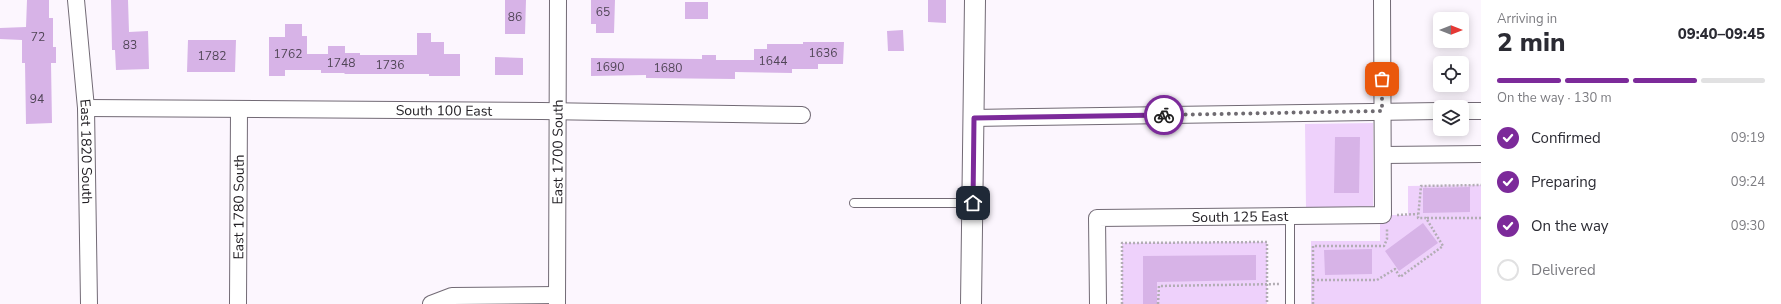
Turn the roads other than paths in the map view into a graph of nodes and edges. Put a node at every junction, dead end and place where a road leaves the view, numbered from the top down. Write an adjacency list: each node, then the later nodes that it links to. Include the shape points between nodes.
1 (76, 0): 5 (street, East 1820 South)
2 (558, 0): 11 (street, East 1700 South)
3 (975, 0): 13 (street)
4 (1382, 0): 7 (street)
5 (86, 108): 6 (street, South 100 East); 20 (street, East 1820 South)
6 (239, 109): 11 (street, South 100 East); 21 (street, East 1780 South)
7 (1382, 111): 8 (street); 13 (street); 15 (street)
8 (1433, 111)
9 (1469, 111): 10 (street)
10 (1481, 111)
11 (558, 112): 12 (street, South 100 East); 19 (street, East 1700 South)
12 (802, 115)
13 (974, 118): 16 (street)
14 (1481, 154): 15 (street)
15 (1383, 155): 18 (street, South 125 East, via 1383,215)
16 (973, 203): 17 (lane); 23 (street)
17 (854, 204)
18 (1290, 216): 24 (street, South 125 East, via 1097,218); 25 (lane)
19 (557, 300): 22 (street, via 452,296)
20 (89, 304)
21 (238, 304)
22 (431, 304)
23 (972, 304)
24 (1098, 304)
25 (1290, 304)

